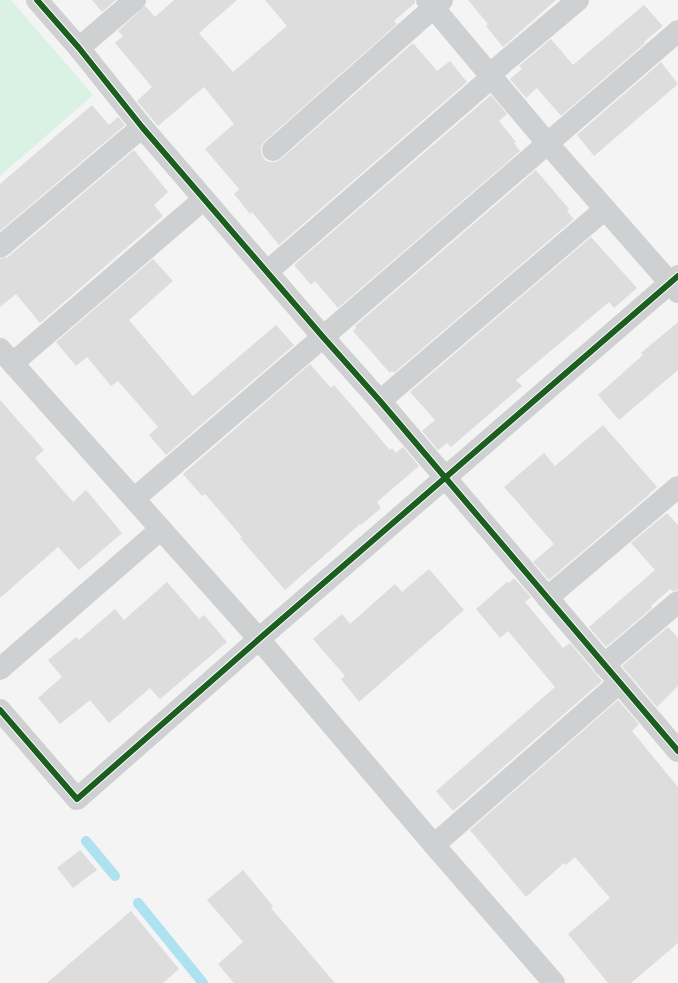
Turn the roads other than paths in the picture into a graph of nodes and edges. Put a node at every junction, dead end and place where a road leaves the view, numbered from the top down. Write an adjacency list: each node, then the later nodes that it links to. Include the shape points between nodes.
1 (37, 0): 6 (street)
2 (135, 0): 6 (street)
3 (578, 0): 7 (street)
4 (434, 2): 7 (street); 10 (street)
5 (678, 31): 9 (street)
6 (79, 48): 8 (street)
7 (490, 76): 9 (street); 14 (street)
8 (142, 127): 11 (street); 13 (street)
9 (548, 144): 12 (street); 16 (street)
10 (273, 150)
11 (204, 199): 14 (street); 17 (street)
12 (605, 209): 15 (street); 18 (street)
13 (0, 247)
14 (267, 272): 16 (street)
15 (675, 284): 19 (street)
16 (323, 338): 18 (street); 21 (street)
17 (6, 356): 21 (street)
18 (380, 401): 19 (street)
19 (445, 478): 23 (street); 25 (street)
20 (678, 487): 23 (street)
21 (134, 498): 22 (street)
22 (161, 529): 25 (street); 27 (street)
23 (547, 598): 26 (street)
24 (678, 602): 26 (street)
25 (259, 639): 29 (street, via 77,800); 31 (street)
26 (604, 665): 28 (street)
27 (0, 669)
28 (619, 683): 30 (street); 31 (street)
29 (0, 710)
30 (678, 751)
31 (434, 845): 32 (street)
32 (554, 983)

